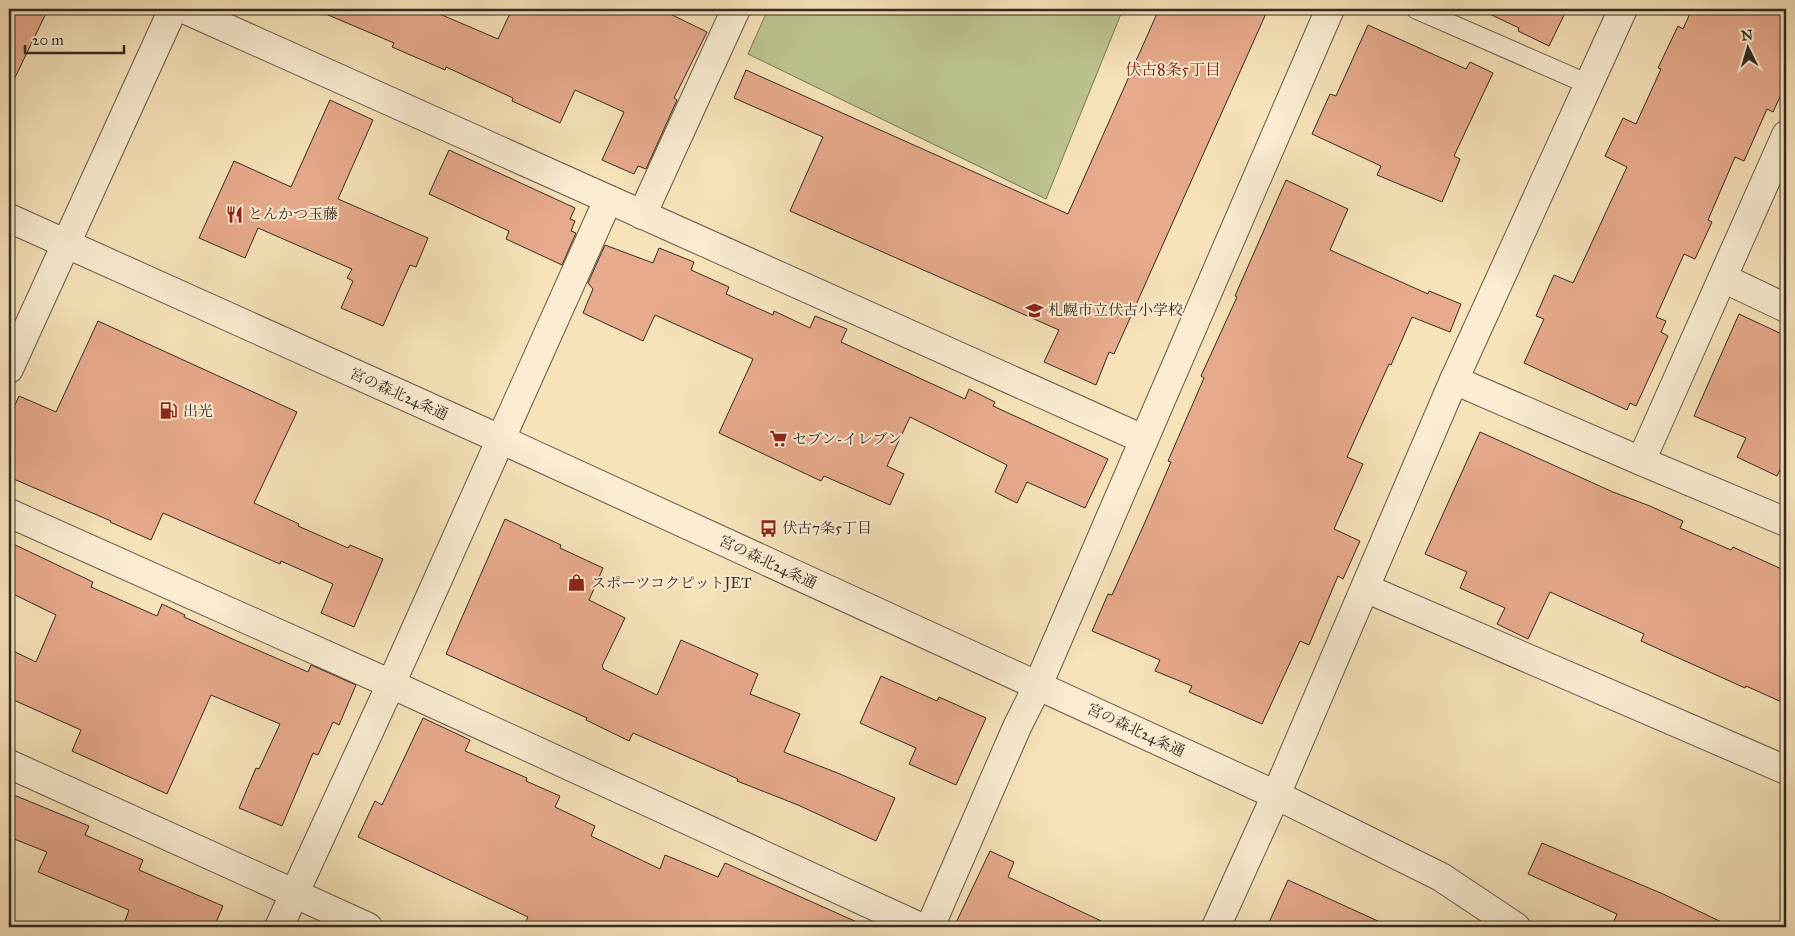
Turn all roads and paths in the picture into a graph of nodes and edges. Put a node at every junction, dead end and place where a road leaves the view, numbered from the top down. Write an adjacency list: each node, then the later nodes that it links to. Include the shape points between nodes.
1 (172, 9): 12 (street)
2 (184, 9): 9 (street)
3 (1330, 9): 18 (street)
4 (1416, 9): 7 (lane)
5 (1623, 9): 7 (street)
6 (731, 10): 10 (street)
7 (1588, 84): 16 (street)
8 (1786, 135): 13 (street)
9 (608, 200): 10 (street); 17 (street)
10 (642, 215): 18 (street)
11 (9, 218): 12 (street, 宮の森北24条通)
12 (64, 244): 15 (street); 17 (street, 宮の森北24条通)
13 (1723, 278): 14 (street); 19 (street)
14 (1786, 308)
15 (9, 369)
16 (1454, 380): 19 (street); 22 (street)
17 (500, 439): 23 (street); 24 (street, 宮の森北24条通)
18 (1143, 439): 24 (street)
19 (1641, 461): 21 (street)
20 (9, 513): 23 (street)
21 (1786, 522)
22 (1365, 588): 26 (street); 27 (street)
23 (391, 684): 28 (street); 31 (street)
24 (1038, 685): 27 (street, 宮の森北24条通); 32 (street)
25 (9, 764): 28 (street)
26 (1786, 770)
27 (1276, 794): 33 (street); 34 (street, 宮の森北24条通, via 1440,877)
28 (295, 894): 29 (street); 30 (street)
29 (279, 927)
30 (368, 927)
31 (920, 927)
32 (930, 927)
33 (1216, 927)
34 (1516, 927)

